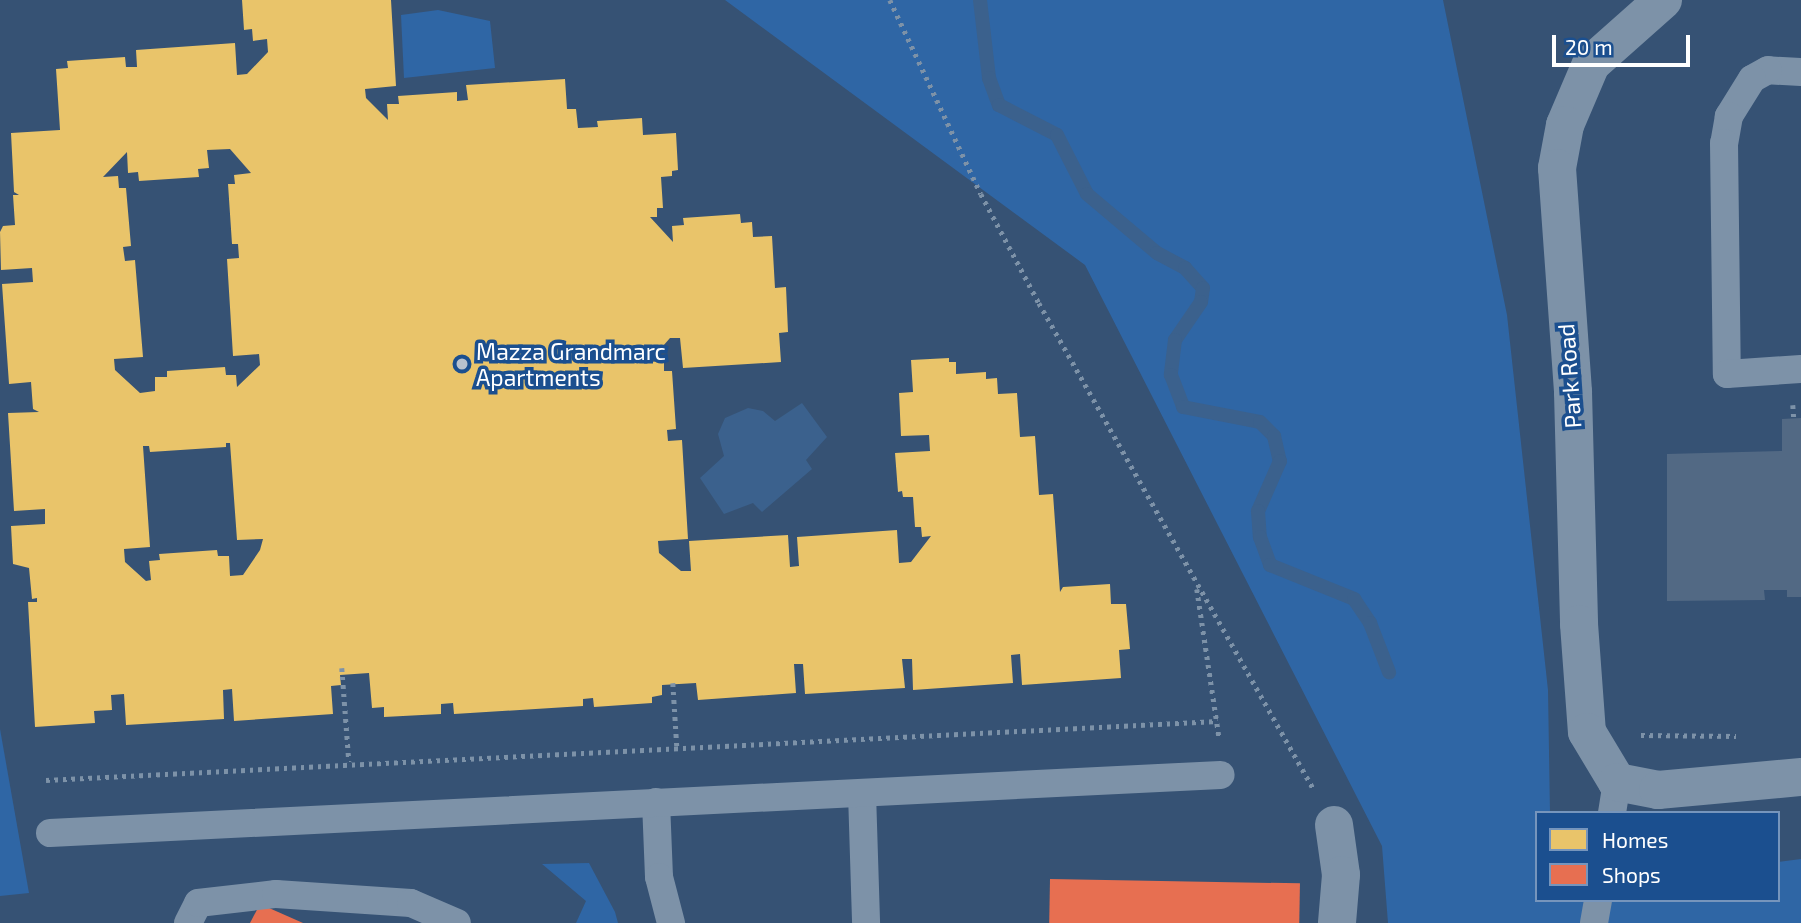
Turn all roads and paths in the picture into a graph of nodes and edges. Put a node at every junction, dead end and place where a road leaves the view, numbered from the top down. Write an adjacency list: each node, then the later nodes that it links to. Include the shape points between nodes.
1 (890, 0): 5 (path, via 981,194)
2 (1663, 0): 9 (street, Park Road, via 1591,64 1565,125 1557,168 1573,392 1579,624)
3 (1801, 72): 4 (lane, via 1768,70 1752,79 1729,116 1724,143 1727,374)
4 (1801, 369)
5 (1196, 585): 8 (path); 19 (path)
6 (342, 668): 12 (path)
7 (673, 683): 11 (path)
8 (1218, 721): 11 (path); 13 (path)
9 (1587, 732): 10 (path, via 1663,739); 17 (street, Park Road)
10 (1746, 736)
11 (677, 746): 12 (path)
12 (349, 762): 15 (path)
13 (1222, 775): 16 (lane)
14 (1801, 776): 17 (street)
15 (46, 780)
16 (862, 793): 18 (lane); 25 (lane)
17 (1614, 797)
18 (656, 802): 20 (lane); 24 (lane, via 659,877)
19 (1334, 825): 26 (street, via 1341,875)
20 (50, 833)
21 (1598, 902): 27 (lane)
22 (188, 923): 23 (lane, via 198,903 276,894 411,903)
23 (457, 923)
24 (671, 923)
25 (866, 923)
26 (1337, 923)
27 (1594, 923)

